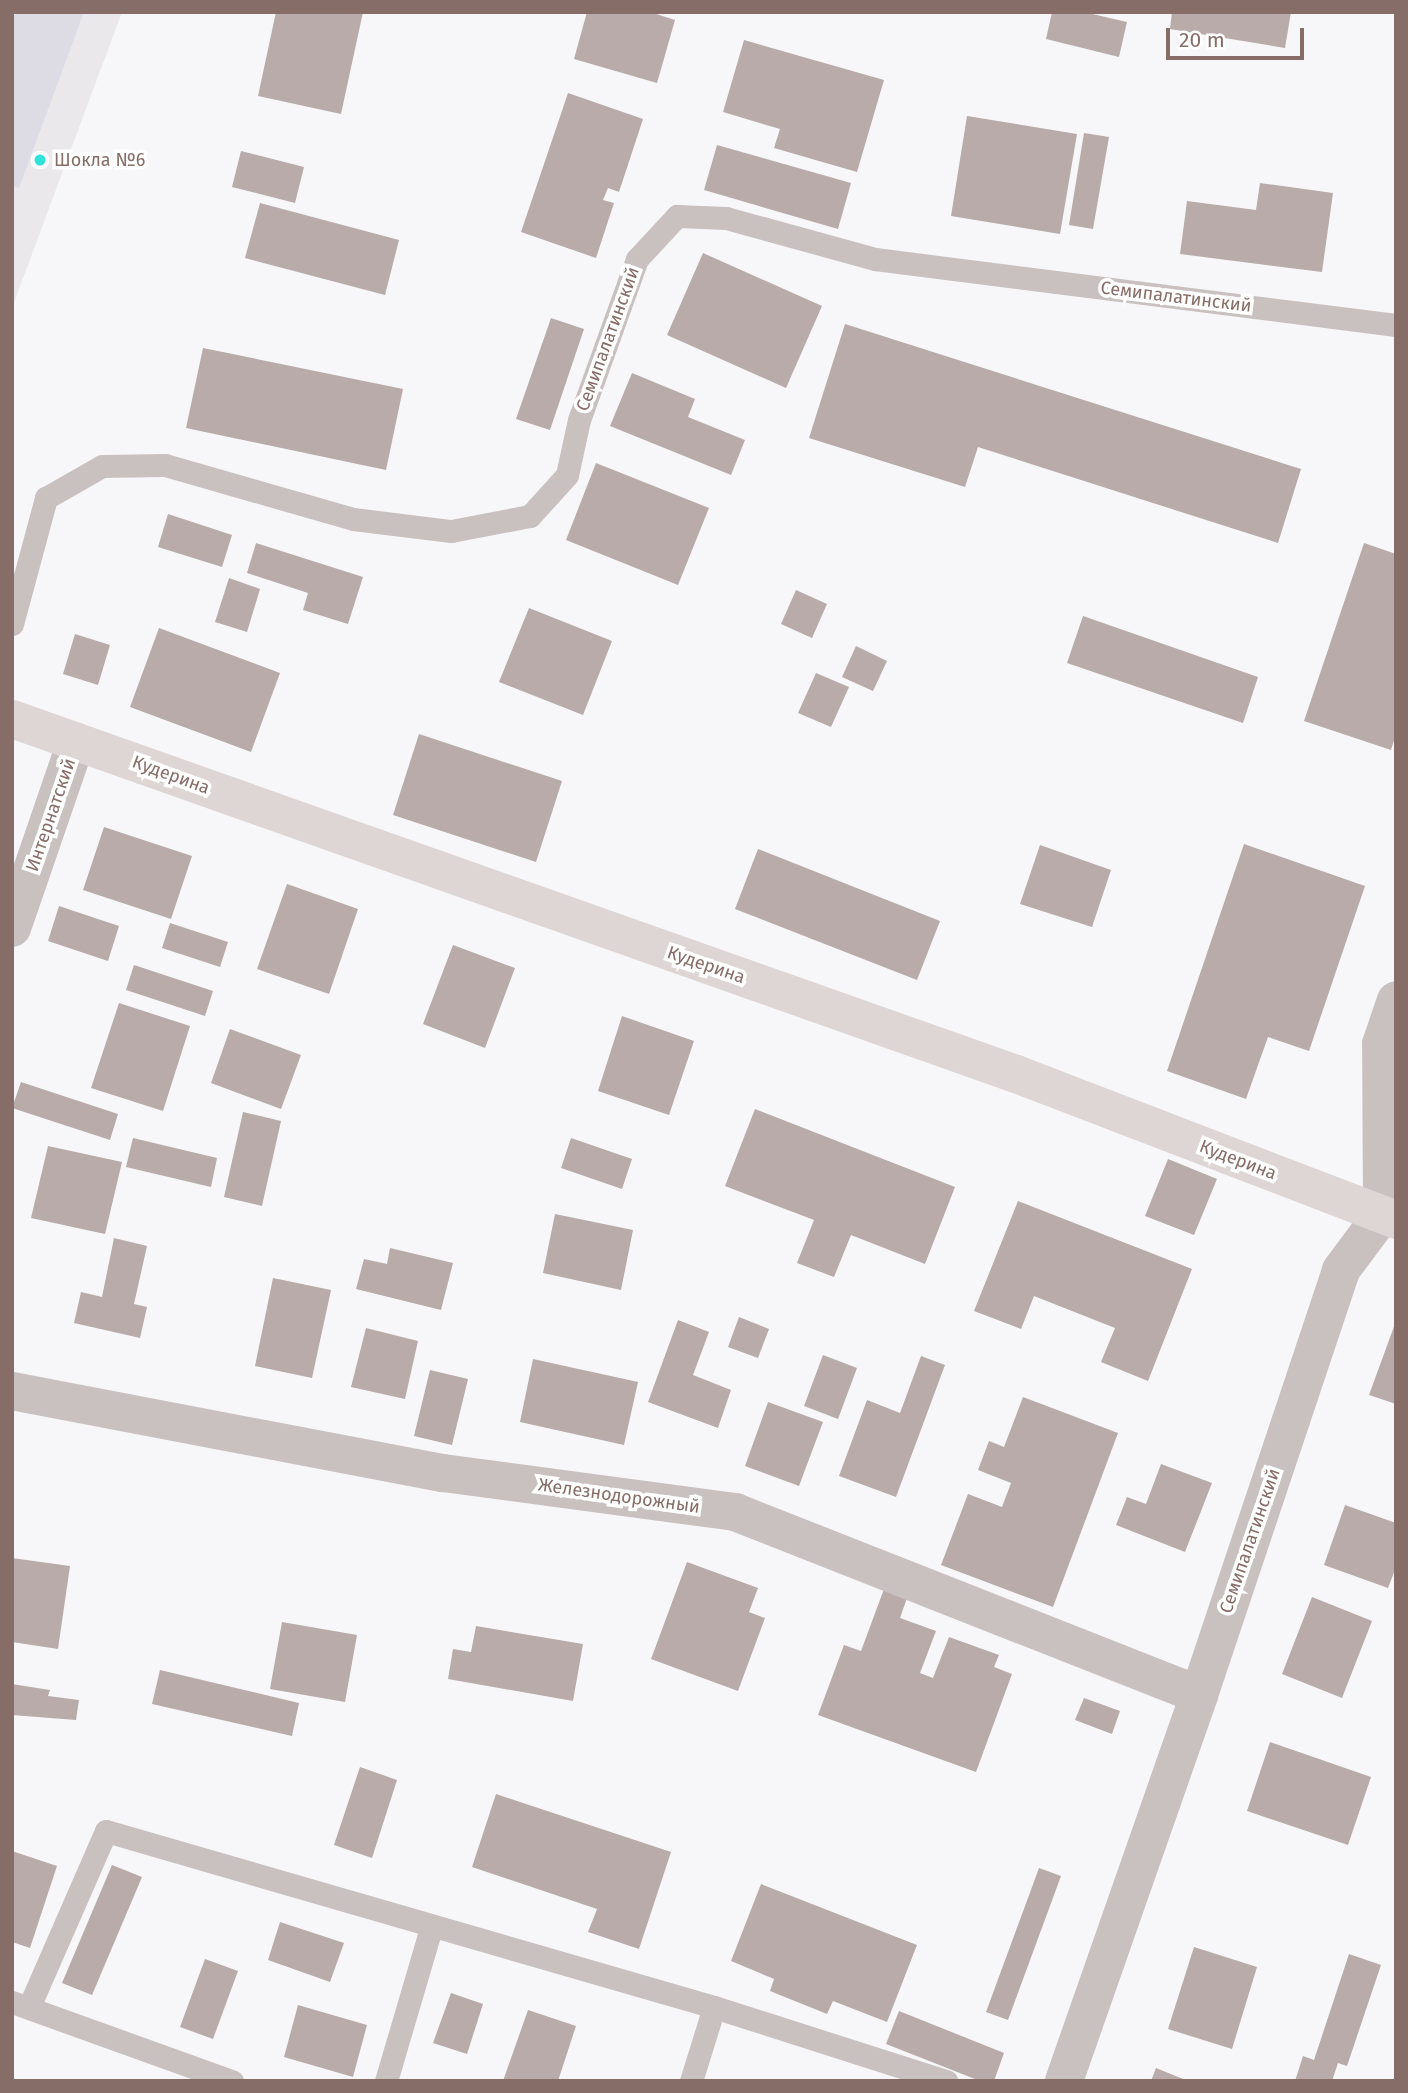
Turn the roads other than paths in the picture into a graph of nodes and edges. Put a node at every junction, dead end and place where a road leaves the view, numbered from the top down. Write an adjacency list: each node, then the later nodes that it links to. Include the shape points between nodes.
1 (1396, 325): 2 (lane, Семипалатинский, via 875,259 726,218 677,216 637,259 579,420 567,475 530,516 451,531 353,519 164,465 102,466 46,498)
2 (12, 624)
3 (12, 719): 4 (street, Кудерина)
4 (76, 741): 5 (street, Интернатский); 7 (street, Кудерина, via 1016,1074)
5 (12, 928)
6 (1396, 1000): 7 (street, via 1381,1044)
7 (1389, 1217): 9 (street, Семипалатинский, via 1341,1270)
8 (12, 1391): 9 (street, Железнодорожный, via 443,1473 735,1512)
9 (1199, 1695): 17 (street, Семипалатинский)
10 (431, 1928): 11 (lane, via 106,1831); 12 (lane); 14 (lane)
11 (21, 2004): 13 (lane)
12 (714, 2007): 15 (lane); 16 (lane)
13 (232, 2081)
14 (386, 2081)
15 (691, 2081)
16 (946, 2081)
17 (1064, 2081)

